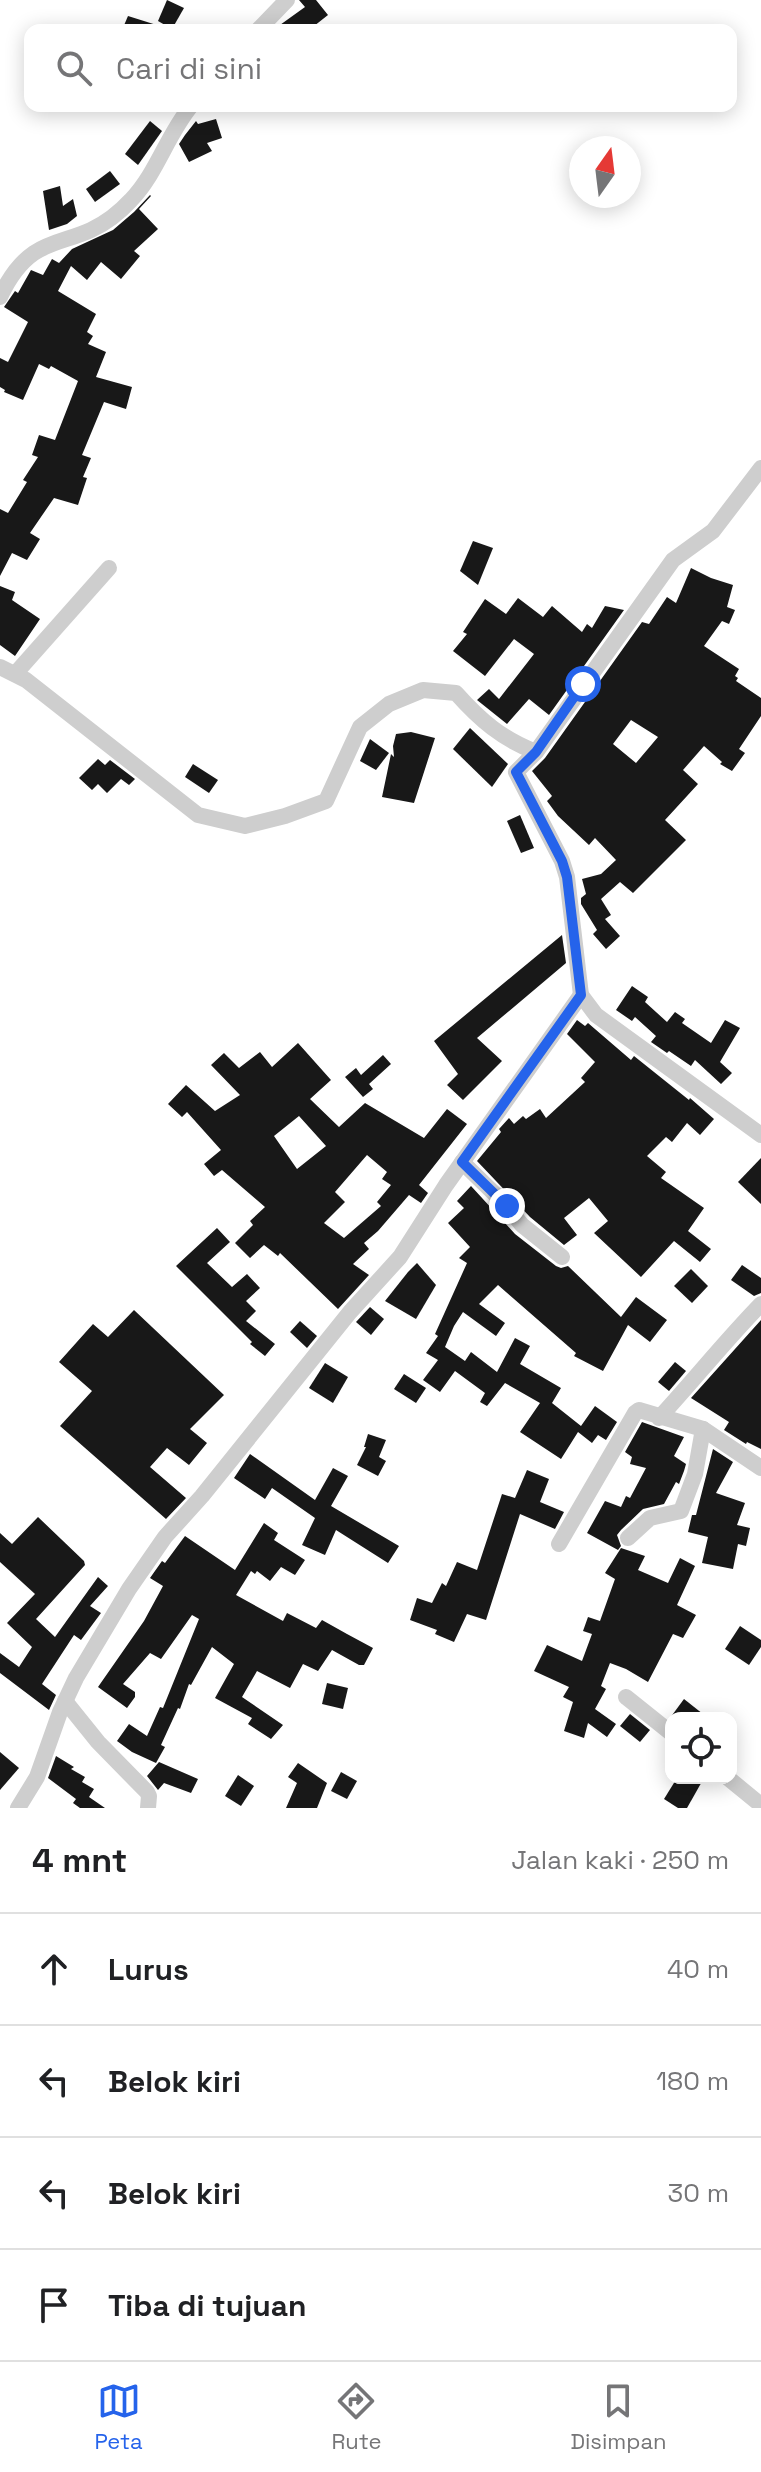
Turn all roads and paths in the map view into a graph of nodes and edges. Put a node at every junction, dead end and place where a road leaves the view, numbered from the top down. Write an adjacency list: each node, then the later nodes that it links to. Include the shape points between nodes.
1 (287, 0): 2 (street)
2 (264, 24)
3 (188, 112): 4 (street, via 131,200 89,231 31,255)
4 (0, 297)
5 (761, 468): 8 (street, via 713,531 673,560)
6 (109, 568): 7 (street)
7 (8, 671): 8 (street, via 198,815 245,826 326,801 360,727 389,704 423,690 456,693 510,742)
8 (536, 752): 9 (street, via 516,772 567,877)
9 (581, 995): 10 (street, via 596,1015); 11 (street)
10 (761, 1135)
11 (462, 1162): 12 (street, via 522,1225); 20 (street, via 400,1257 165,1537)
12 (562, 1257)
13 (761, 1304): 14 (street)
14 (659, 1418): 15 (street); 18 (street, via 642,1409 635,1413)
15 (703, 1429): 16 (street); 17 (street, via 681,1511 650,1518)
16 (761, 1468)
17 (628, 1538)
18 (559, 1544)
19 (626, 1697): 21 (street)
20 (65, 1701): 24 (street, via 37,1777); 25 (street, via 147,1792)
21 (665, 1728)
22 (735, 1784): 23 (street)
23 (761, 1805)
24 (18, 1808)
25 (148, 1808)

